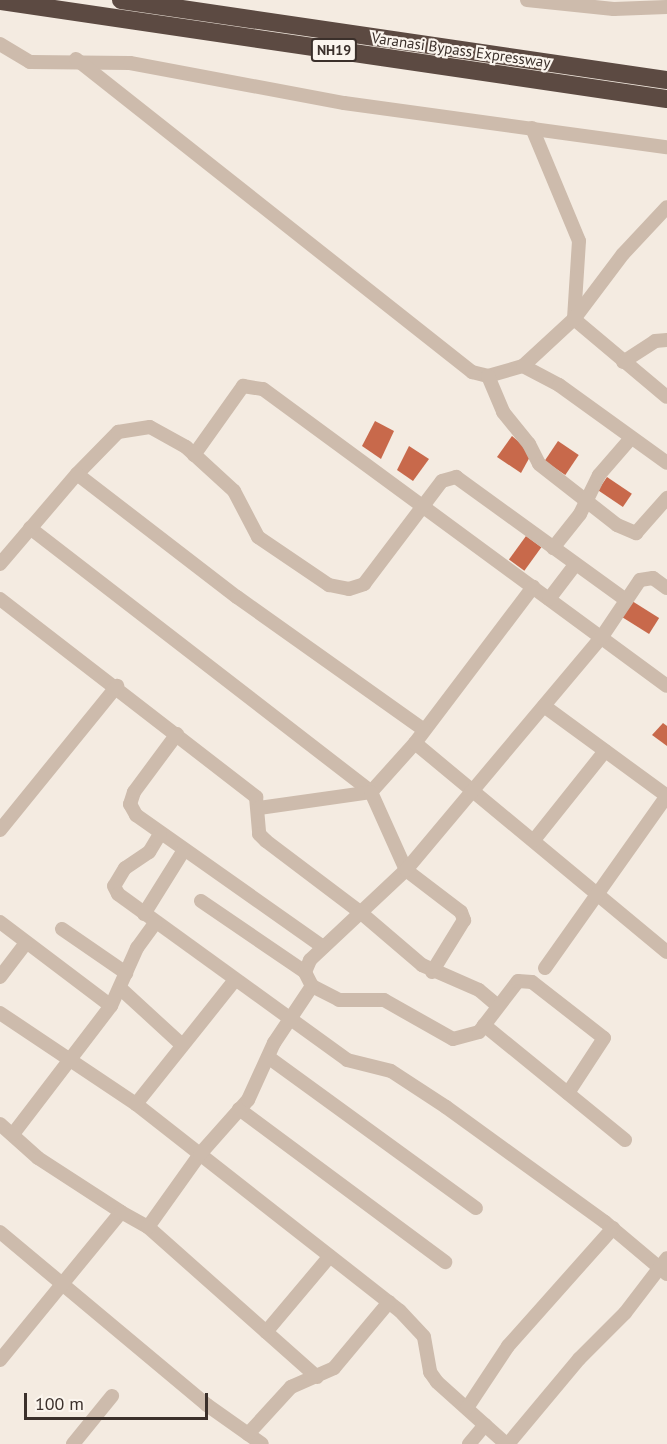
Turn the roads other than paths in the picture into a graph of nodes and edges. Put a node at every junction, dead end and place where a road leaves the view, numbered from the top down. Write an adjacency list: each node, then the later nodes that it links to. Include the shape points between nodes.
1 (527, 0): 5 (street, via 614,9)
2 (657, 0): 5 (street)
3 (0, 2): 4 (highway, Varanasi Bypass Expressway / NH19)
4 (117, 6): 8 (highway, Varanasi Bypass Expressway / NH19); 9 (highway, Varanasi Bypass Expressway / NH19)
5 (667, 6)
6 (0, 44): 7 (street, via 30,62)
7 (76, 59): 10 (street, via 130,63 344,103); 17 (street, via 343,274 472,372)
8 (667, 80)
9 (667, 99)
10 (532, 128): 11 (street); 13 (street, via 579,241)
11 (667, 147)
12 (667, 207): 13 (street, via 623,254)
13 (574, 319): 15 (street); 16 (street)
14 (667, 340): 15 (street, via 655,341)
15 (623, 362): 18 (street)
16 (523, 366): 17 (street); 19 (street, via 559,385)
17 (488, 376): 24 (street, via 503,412 529,444 539,464)
18 (667, 398)
19 (632, 438): 21 (street); 24 (street, via 599,475)
20 (194, 455): 22 (street, via 167,434 132,426 102,445); 25 (street, via 231,399 243,386 252,385); 25 (street, via 234,490 258,537 328,585 349,589 364,584)
21 (667, 463)
22 (77, 474): 26 (street); 39 (street, via 237,597)
23 (667, 498): 24 (street, via 643,529 630,533)
24 (586, 502): 27 (street)
25 (423, 507): 27 (street, via 442,481 456,477); 30 (street)
26 (30, 528): 28 (street); 44 (street)
27 (553, 548): 29 (street)
28 (0, 564)
29 (575, 565): 32 (street); 34 (street)
30 (533, 587): 32 (street); 39 (street)
31 (667, 588): 34 (street, via 646,576)
32 (549, 598): 35 (street)
33 (0, 599): 36 (street)
34 (626, 600): 35 (street)
35 (601, 638): 37 (street); 38 (street)
36 (117, 686): 40 (street); 47 (street)
37 (667, 686)
38 (544, 706): 42 (street); 43 (street)
39 (424, 730): 41 (street)
40 (177, 734): 46 (street, via 256,797); 48 (street, via 134,792 130,804 136,815)
41 (415, 743): 43 (street); 44 (street)
42 (605, 751): 45 (street); 49 (street)
43 (472, 791): 49 (street); 51 (street)
44 (371, 792): 46 (street); 51 (street)
45 (667, 796): 52 (street)
46 (259, 808): 54 (street, via 259,834)
47 (0, 830)
48 (160, 834): 50 (street); 55 (street, via 114,886 118,894)
49 (534, 840): 52 (street)
50 (184, 850): 55 (street); 60 (street)
51 (406, 870): 54 (street); 64 (street, via 461,912 464,920)
52 (598, 891): 61 (street); 62 (street)
53 (201, 901): 63 (street, via 266,950)
54 (360, 912): 60 (street); 64 (street)
55 (144, 914): 57 (street)
56 (0, 922): 59 (street)
57 (156, 922): 65 (street); 67 (street)
58 (62, 929): 65 (street)
59 (26, 943): 66 (street); 71 (street)
60 (323, 947): 63 (street)
61 (666, 948)
62 (544, 968)
63 (305, 972): 68 (street)
64 (432, 972): 70 (street, via 478,990)
65 (126, 973): 69 (street)
66 (0, 977)
67 (235, 980): 73 (street); 75 (street)
68 (312, 986): 73 (street); 74 (street, via 339,1000 384,1000 445,1038 470,1036)
69 (121, 989): 71 (street); 75 (street)
70 (497, 1005): 74 (street); 78 (street, via 524,980 604,1038)
71 (111, 1006): 77 (street)
72 (0, 1013): 77 (street)
73 (290, 1017): 76 (street); 88 (street, via 347,1060 404,1078)
74 (484, 1025): 78 (street)
75 (181, 1044): 79 (street)
76 (268, 1057): 80 (street); 85 (street)
77 (69, 1060): 79 (street); 82 (street)
78 (568, 1094): 83 (street)
79 (136, 1104): 84 (street)
80 (239, 1109): 84 (street); 91 (street)
81 (0, 1124): 82 (street)
82 (13, 1134): 86 (street, via 38,1158)
83 (624, 1140)
84 (200, 1154): 87 (street); 90 (street)
85 (476, 1208)
86 (121, 1212): 87 (street); 93 (street)
87 (148, 1227): 95 (street)
88 (613, 1228): 92 (street); 99 (street, via 508,1346)
89 (0, 1232): 93 (street)
90 (330, 1256): 94 (street); 95 (street)
91 (445, 1262)
92 (665, 1267): 105 (street)
93 (64, 1282): 96 (street); 101 (street)
94 (389, 1302): 97 (street, via 334,1368); 99 (street, via 424,1337 430,1372 437,1382)
95 (266, 1332): 97 (street)
96 (0, 1360)
97 (317, 1377): 101 (street, via 284,1393)
98 (112, 1396): 102 (street)
99 (467, 1408): 100 (street)
100 (485, 1425): 104 (street); 105 (street)
101 (248, 1434): 103 (street)
102 (73, 1444)
103 (262, 1444)
104 (469, 1444)
105 (507, 1444)

